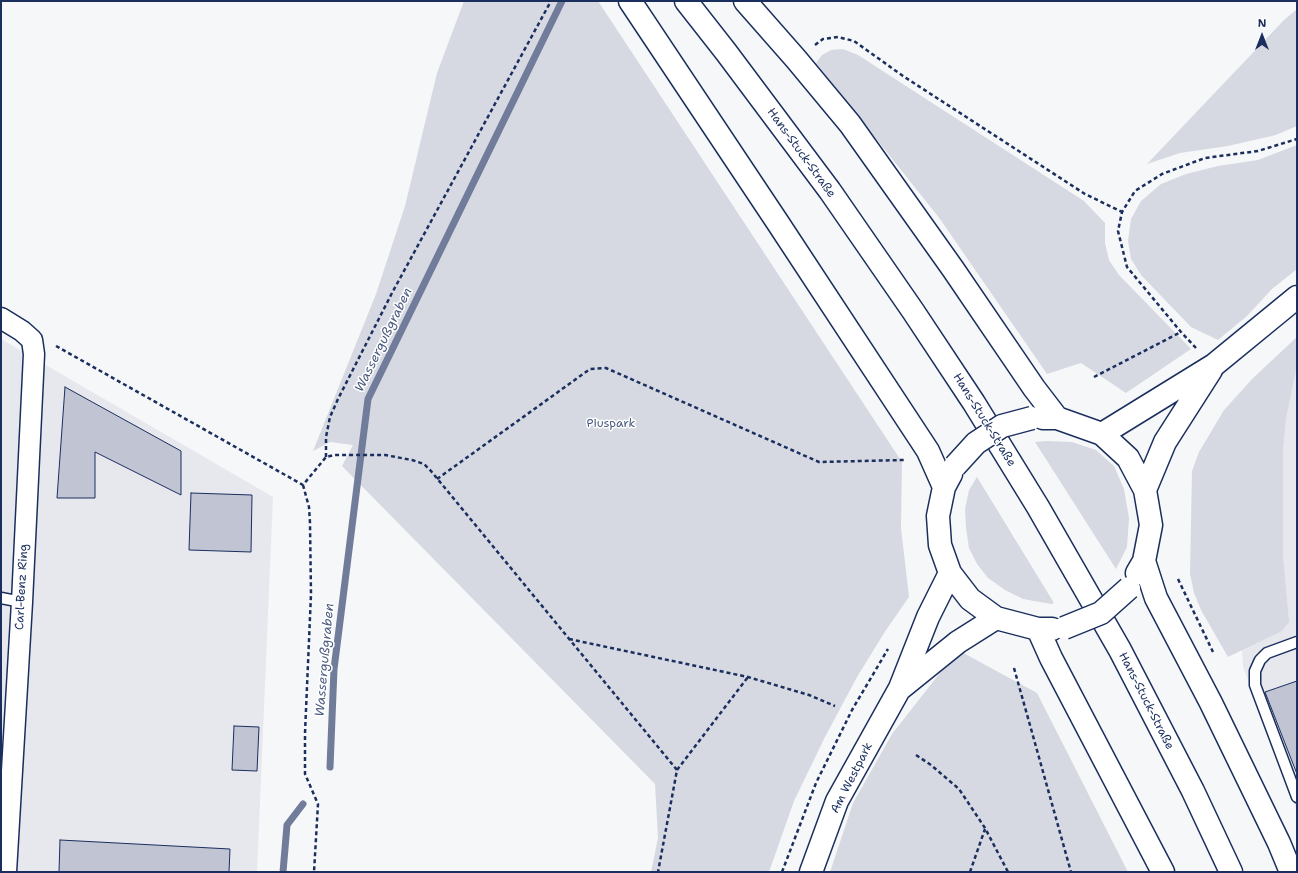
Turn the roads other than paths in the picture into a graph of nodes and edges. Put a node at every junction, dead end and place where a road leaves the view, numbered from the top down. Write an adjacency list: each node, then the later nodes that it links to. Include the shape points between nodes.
1 (630, 1): 9 (main road, via 928,451)
2 (686, 1): 23 (main road, Hans-Stuck-Straße, via 830,191 974,403 1038,507 1120,650 1193,791)
3 (745, 1): 7 (main road, via 850,124)
4 (1291, 302): 6 (main road)
5 (1, 318): 14 (street, Carl-Benz Ring, via 32,340 34,354)
6 (1214, 365): 8 (main road); 10 (main road, via 1165,442)
7 (1057, 418): 8 (main road); 9 (main road, bridge, via 1032,418 1002,426 976,443 955,466)
8 (1102, 434): 10 (main road, via 1128,458)
9 (944, 487): 12 (main road, via 938,516 940,545)
10 (1145, 490): 11 (main road, via 1151,525)
11 (1144, 560): 16 (main road, bridge, via 1129,588 1101,613 1064,628); 24 (main road, via 1156,598 1211,703)
12 (950, 573): 15 (main road, via 970,599); 18 (main road, Am Westpark, via 928,617)
13 (1, 598): 14 (lane)
14 (22, 602): 20 (street, Carl-Benz Ring)
15 (996, 618): 16 (main road); 18 (main road, Am Westpark, via 958,642)
16 (1038, 629): 22 (main road)
17 (1297, 642): 19 (lane, via 1267,653 1255,671 1255,685)
18 (900, 688): 21 (main road, Am Westpark, via 837,801)
19 (1297, 797)
20 (6, 872)
21 (811, 872)
22 (1163, 872)
23 (1231, 872)
24 (1291, 872)

